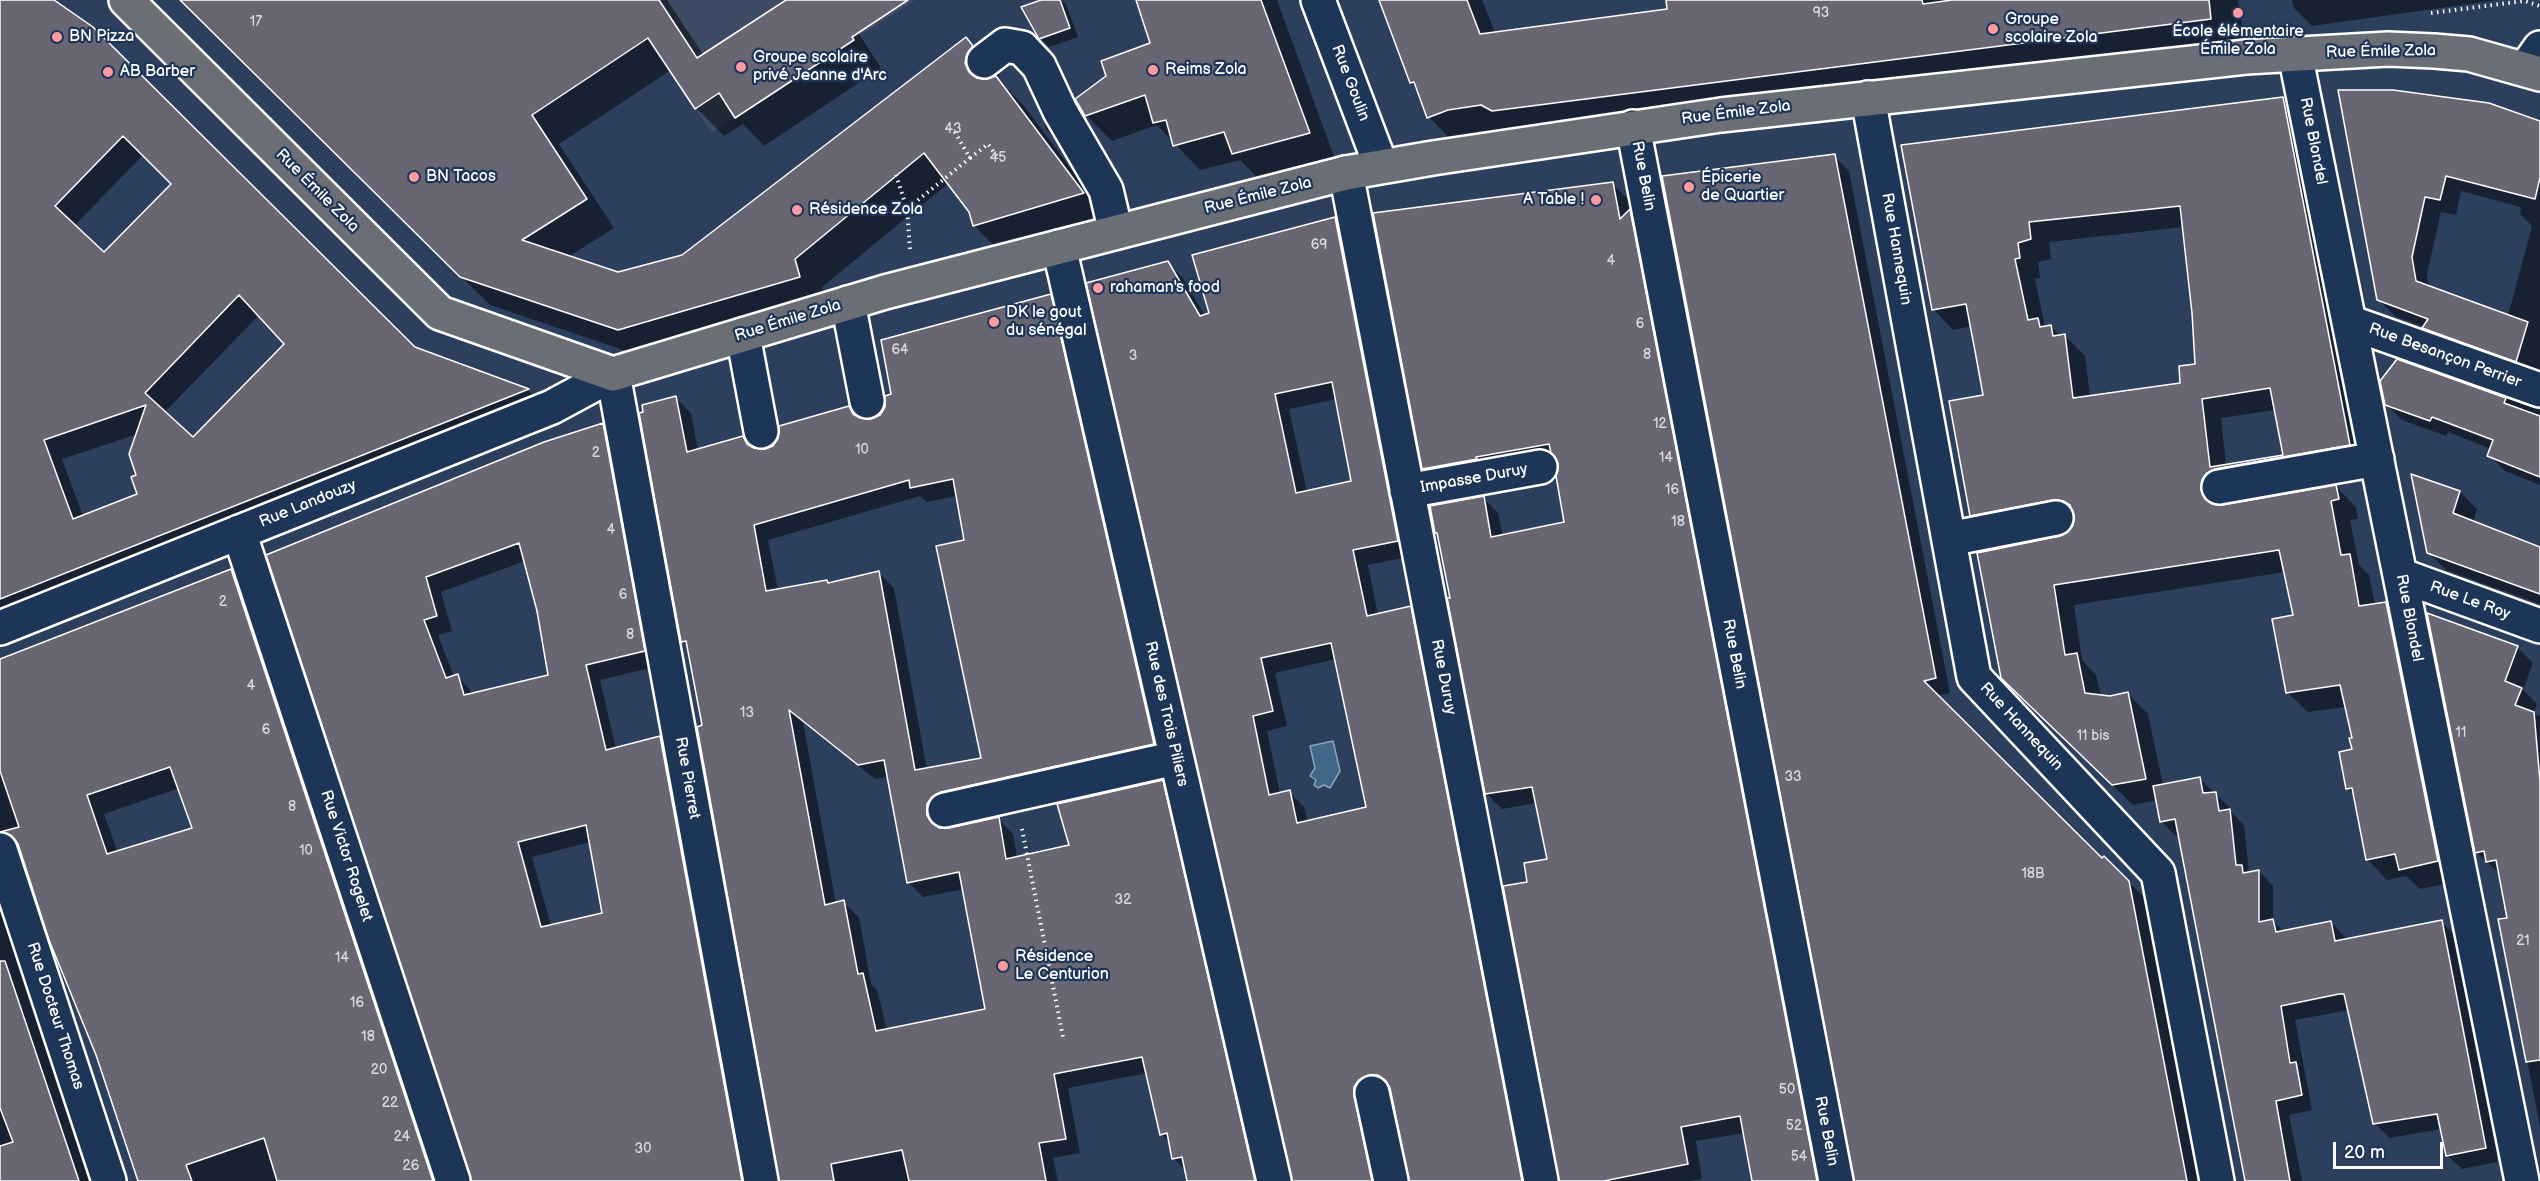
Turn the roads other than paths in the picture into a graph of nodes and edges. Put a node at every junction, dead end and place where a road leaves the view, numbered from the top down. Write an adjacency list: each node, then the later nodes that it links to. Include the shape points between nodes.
1 (126, 0): 15 (main road, Rue Émile Zola, via 440,313)
2 (1318, 0): 8 (street, Rue Goulin)
3 (2295, 54): 5 (main road, Rue Émile Zola, via 2388,49); 6 (main road, Rue Émile Zola); 13 (street, Rue Blondel)
4 (984, 61): 10 (street, via 1005,45 1022,48 1039,66 1106,190)
5 (2535, 63)
6 (1868, 98): 7 (main road, Rue Émile Zola); 25 (street, Rue Hannequin, via 1952,489)
7 (1633, 126): 8 (main road, Rue Émile Zola); 39 (street, Rue Belin)
8 (1381, 166): 9 (main road, Rue Émile Zola)
9 (1346, 173): 10 (main road, Rue Émile Zola); 22 (street, Rue Duruy)
10 (1116, 232): 11 (main road, Rue Émile Zola)
11 (1059, 247): 12 (main road, Rue Émile Zola); 29 (street, Rue des Trois Piliers)
12 (848, 303): 14 (main road, Rue Émile Zola); 17 (street)
13 (2349, 322): 16 (street, Rue Besançon Perrier); 19 (street, Rue Blondel)
14 (743, 335): 15 (main road, Rue Émile Zola); 18 (street)
15 (614, 374): 24 (street, Rue Landouzy, via 552,407); 35 (street, Rue Pierret)
16 (2540, 390)
17 (867, 401)
18 (761, 431)
19 (2377, 459): 21 (street); 26 (street, Rue Blondel)
20 (1540, 467): 22 (street, Impasse Duruy)
21 (2219, 487)
22 (1407, 491): 38 (street, Rue Duruy)
23 (2056, 518): 25 (street)
24 (239, 532): 28 (street, Rue Landouzy); 34 (street, Rue Victor Rogelet)
25 (1949, 539): 40 (street, Rue Hannequin, via 1974,677 2158,873)
26 (2400, 575): 27 (street, Rue Le Roy); 41 (street, Rue Blondel)
27 (2540, 626)
28 (0, 628)
29 (1176, 758): 30 (street); 36 (street, Rue des Trois Piliers)
30 (945, 810)
31 (0, 850): 33 (street, Rue Docteur Thomas)
32 (1372, 1093): 37 (street)
33 (109, 1181)
34 (453, 1181)
35 (761, 1181)
36 (1274, 1181)
37 (1391, 1181)
38 (1541, 1181)
39 (1836, 1181)
40 (2217, 1181)
41 (2522, 1181)

